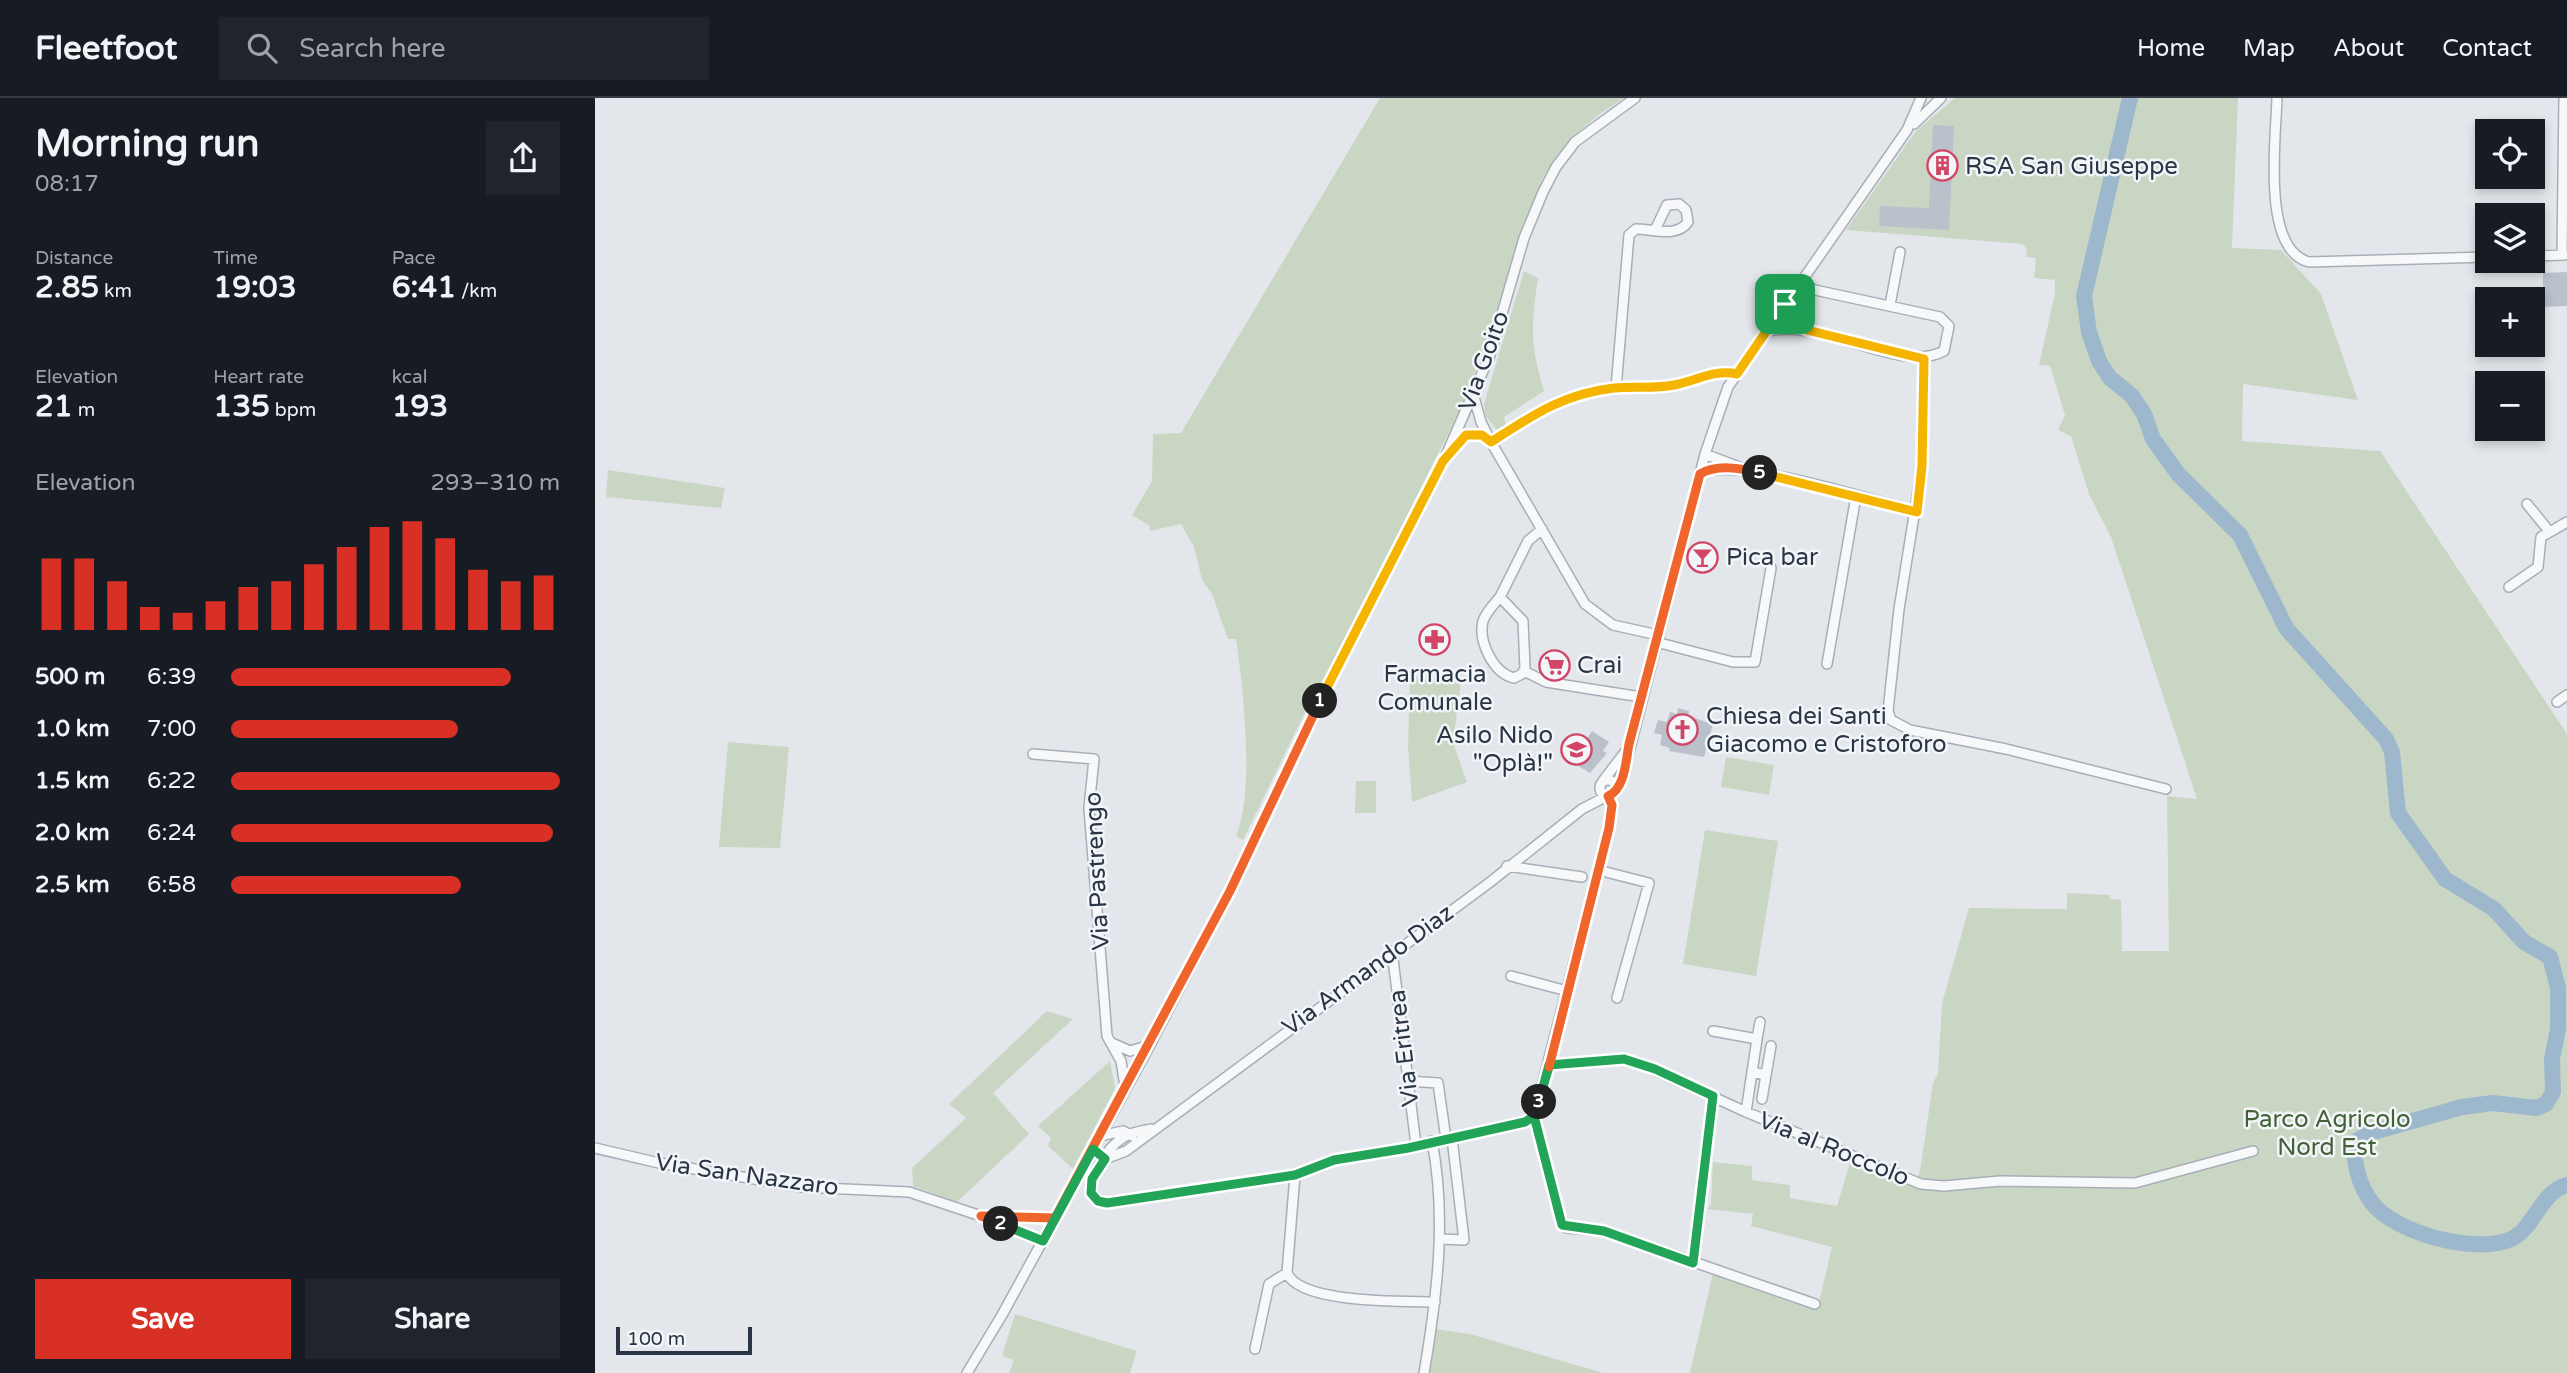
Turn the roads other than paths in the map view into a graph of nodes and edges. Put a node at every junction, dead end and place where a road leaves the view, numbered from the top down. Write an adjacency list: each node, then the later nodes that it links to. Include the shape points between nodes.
1 (1635, 98): 20 (street, Via Goito, via 1575,142 1556,167 1524,238)
2 (1921, 98): 6 (street, Via Armando Diaz)
3 (1941, 98): 6 (street, Via Armando Diaz)
4 (2277, 98): 11 (street, via 2277,221 2298,259)
5 (2564, 98): 9 (street)
6 (1907, 130): 12 (street, Via Armando Diaz)
7 (1655, 230): 19 (street, via 1636,229 1629,235)
8 (1900, 252): 14 (street)
9 (2565, 255): 10 (street)
10 (2545, 256)
11 (2475, 257)
12 (1799, 283): 13 (street, Via Armando Diaz); 14 (street)
13 (1785, 304): 15 (street, via 1791,320); 16 (street, Via Armando Diaz)
14 (1890, 305): 17 (street, via 1940,317 1949,326 1944,351)
15 (1807, 330): 16 (street); 17 (street)
16 (1765, 332): 18 (street, Via Armando Diaz)
17 (1924, 359): 28 (street)
18 (1737, 374): 19 (street, via 1721,371 1674,386); 22 (street, Via Armando Diaz)
19 (1616, 388): 21 (street, via 1553,402)
20 (1473, 397): 21 (street); 23 (street, Via Goito)
21 (1491, 442): 23 (street, via 1482,435 1466,435); 30 (street)
22 (1705, 454): 24 (street); 25 (street, Via Armando Diaz)
23 (1443, 461): 58 (street, Via Goito)
24 (1744, 469): 25 (street, via 1710,468); 26 (street)
25 (1700, 474): 35 (street, Via Armando Diaz)
26 (1856, 496): 28 (street); 36 (street)
27 (2527, 504): 31 (street)
28 (1917, 512): 44 (street, via 1896,638 1888,711 1891,720 1910,730 2018,751)
29 (2567, 522): 31 (street)
30 (1542, 529): 34 (street, via 1528,541); 35 (street, via 1592,611 1613,625)
31 (2549, 531): 33 (street, via 2540,537 2538,567)
32 (1771, 568): 35 (street, via 1755,662 1733,662)
33 (2509, 587)
34 (1500, 597): 37 (street, via 1523,621); 37 (street, via 1483,621 1486,649 1507,676 1517,677)
35 (1657, 638): 39 (street, Via Armando Diaz)
36 (1827, 664)
37 (1524, 671): 39 (street, via 1546,682)
38 (2567, 695): 40 (street)
39 (1641, 697): 41 (street, Via Armando Diaz)
40 (2557, 702)
41 (1629, 744): 43 (street, Via Armando Diaz); 45 (street, Via Armando Diaz, via 1626,764)
42 (1033, 754): 57 (street, Via Pastrengo, via 1094,759 1089,808)
43 (1601, 783): 45 (street, via 1600,792); 45 (street, via 1614,782); 46 (street, Via Armando Diaz)
44 (2166, 789)
45 (1610, 795): 46 (street, Via Armando Diaz); 48 (street, via 1612,810)
46 (1582, 809): 47 (street, Via Armando Diaz)
47 (1507, 866): 49 (street); 50 (street, Via Armando Diaz)
48 (1598, 870): 52 (street); 53 (street, via 1649,883)
49 (1582, 877)
50 (1392, 951): 63 (street, Via Eritrea); 70 (street, Via Armando Diaz)
51 (1511, 976): 52 (street)
52 (1567, 991): 60 (street)
53 (1617, 998)
54 (1760, 1022): 56 (street)
55 (1713, 1031): 56 (street)
56 (1757, 1039): 61 (street)
57 (1111, 1042): 58 (street, via 1130,1051); 64 (street, Via Pastrengo, via 1125,1075)
58 (1150, 1045): 64 (street, Via Goito)
59 (1771, 1046): 62 (street)
60 (1549, 1065): 65 (street, Via al Roccolo, via 1624,1059); 69 (street)
61 (1752, 1072): 62 (street); 68 (street)
62 (1766, 1074): 66 (street)
63 (1408, 1081): 73 (street, via 1438,1083); 76 (street, Via Eritrea)
64 (1125, 1091): 67 (street, Via Goito)
65 (1713, 1096): 68 (street, Via al Roccolo); 88 (street)
66 (1762, 1099)
67 (1115, 1109): 71 (street); 72 (street, Via Goito)
68 (1746, 1112): 79 (street, Via al Roccolo, via 1913,1182 1944,1186 2000,1181 2135,1183)
69 (1534, 1116): 73 (street, via 1525,1122); 88 (street, via 1562,1225 1604,1231)
70 (1153, 1129): 71 (street, Via Armando Diaz); 75 (street, Via Armando Diaz)
71 (1126, 1133): 72 (street, Via Armando Diaz); 75 (street); 80 (street)
72 (1100, 1136): 78 (street, Via Goito)
73 (1449, 1138): 74 (street); 86 (street, via 1464,1240)
74 (1432, 1141): 76 (street); 86 (street)
75 (1135, 1143): 80 (street, Via Armando Diaz)
76 (1416, 1145): 81 (street, via 1334,1160)
77 (595, 1148): 83 (street, Via San Nazzaro, via 802,1187 909,1192)
78 (1093, 1149): 80 (street); 84 (street, Via Goito)
79 (2253, 1151)
80 (1105, 1159): 81 (street, via 1090,1186 1093,1196 1104,1203)
81 (1295, 1175): 89 (street)
82 (1030, 1215): 83 (street, Via San Nazzaro); 84 (street, Via San Nazzaro); 85 (street)
83 (981, 1216): 85 (street, Via San Nazzaro)
84 (1055, 1218): 87 (street, Via Goito)
85 (1022, 1233): 87 (street, Via San Nazzaro)
86 (1441, 1239): 90 (street)
87 (1043, 1241): 93 (street, Via Goito)
88 (1693, 1263): 91 (street)
89 (1287, 1273): 90 (street, via 1294,1284 1325,1295); 92 (street, via 1269,1284)
90 (1435, 1302): 94 (street)
91 (1815, 1304)
92 (1255, 1349)
93 (967, 1373)
94 (1424, 1373)

